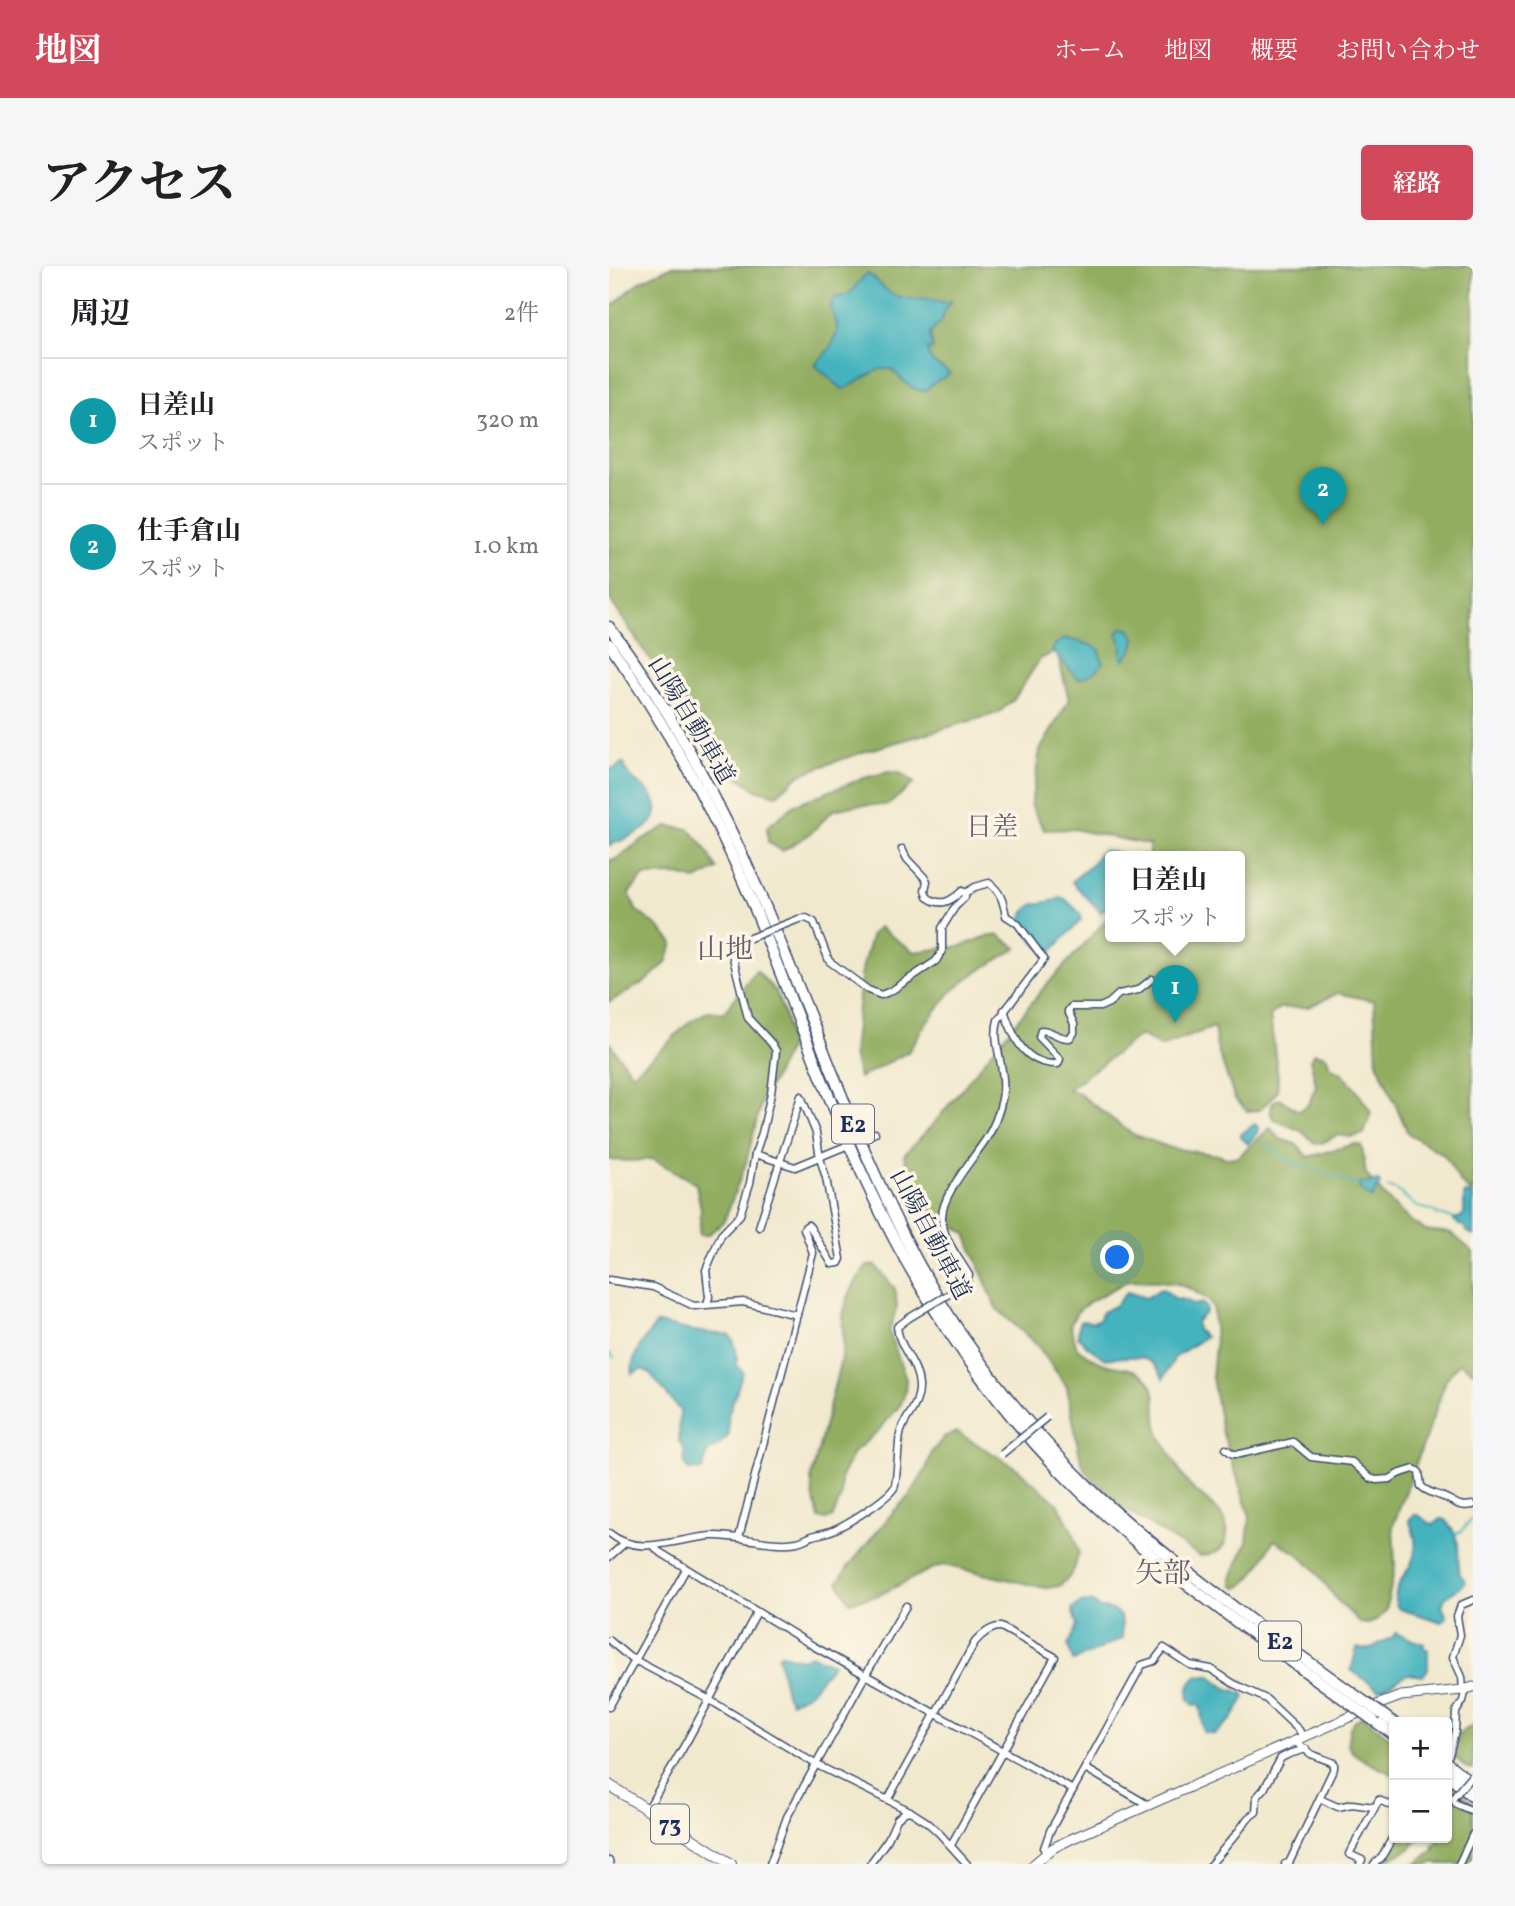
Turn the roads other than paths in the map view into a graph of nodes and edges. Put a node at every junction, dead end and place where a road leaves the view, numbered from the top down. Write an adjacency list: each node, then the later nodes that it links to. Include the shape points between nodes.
1 (609, 627): 27 (highway, 山陽自動車道 / E2, via 687,746 726,822 881,1187 936,1293 1016,1408 1091,1489)
2 (609, 644): 27 (highway, 山陽自動車道 / E2, via 678,751 718,827 866,1179 928,1299 977,1374 1035,1444 1093,1503)
3 (902, 849): 4 (street, via 925,877 927,897 936,903)
4 (965, 892): 6 (street, via 989,883 996,888 1006,916 1017,923 1044,959); 10 (street, bridge, via 942,928 942,951 936,961 881,995 829,961 814,922 806,918 736,946 732,954 748,1018 776,1051 771,1094)
5 (1152, 979): 6 (street, via 1100,1007 1071,1007 1074,1033 1070,1038 1041,1030 1039,1037 1060,1059 1058,1064 1035,1059 1021,1047)
6 (1004, 1010): 22 (street, bridge, via 995,1029 1004,1081 999,1111 943,1209 945,1233 969,1275 960,1288 897,1327 918,1372 919,1391 900,1432 894,1488 856,1517 799,1542)
7 (875, 1133): 8 (street)
8 (864, 1138)
9 (846, 1146): 11 (street)
10 (755, 1154): 12 (street); 15 (street, via 740,1214 721,1235 706,1270)
11 (820, 1158): 12 (street, via 795,1167); 12 (street, via 801,1096); 16 (street, via 841,1259 832,1264 810,1227 805,1227 813,1252)
12 (779, 1162): 13 (street)
13 (759, 1227)
14 (609, 1280): 15 (street, via 653,1287 694,1306)
15 (707, 1304): 16 (street, via 743,1302)
16 (797, 1315): 22 (street)
17 (1047, 1417): 19 (street, bridge)
18 (1226, 1449): 20 (street, via 1240,1454 1293,1442 1311,1457 1352,1462 1376,1480 1414,1469 1426,1490 1455,1505)
19 (1002, 1454)
20 (1473, 1505)
21 (609, 1533): 23 (street)
22 (739, 1538): 24 (street, via 712,1536)
23 (625, 1544): 24 (street); 25 (street)
24 (654, 1546): 26 (street)
25 (609, 1557)
26 (686, 1569): 30 (street); 32 (street)
27 (1175, 1569): 38 (highway, 山陽自動車道 / E2, bridge, via 1246,1629)
28 (1473, 1600): 34 (street, via 1461,1605 1456,1620 1460,1636 1453,1657)
29 (906, 1606): 33 (street)
30 (757, 1612): 33 (street); 35 (street)
31 (609, 1640): 32 (street)
32 (634, 1659): 35 (street); 36 (street)
33 (865, 1676): 37 (street); 46 (street)
34 (1467, 1688): 41 (street, via 1401,1696); 42 (street, via 1456,1716)
35 (708, 1699): 46 (street); 59 (street)
36 (609, 1707)
37 (935, 1713): 44 (street); 44 (street, via 980,1636 997,1626 1055,1657); 55 (street)
38 (1378, 1717): 39 (highway, 山陽自動車道 / E2); 40 (highway, 山陽自動車道 / E2)
39 (1389, 1721)
40 (1389, 1729)
41 (1298, 1739): 43 (street); 47 (street, via 1299,1730 1266,1699 1211,1669 1190,1665 1164,1648 1154,1661 1142,1665); 56 (street)
42 (1452, 1745)
43 (1306, 1749): 54 (street, via 1334,1763); 71 (street, via 1281,1758 1257,1797 1257,1812)
44 (1004, 1752): 52 (street); 64 (street)
45 (1452, 1763): 50 (highway)
46 (817, 1765): 55 (street); 67 (street, via 787,1817)
47 (1085, 1768): 52 (street); 56 (street)
48 (1473, 1774): 61 (street, bridge, via 1453,1798)
49 (1452, 1779): 53 (highway)
50 (1473, 1784)
51 (609, 1785): 59 (main road, 73)
52 (1073, 1790): 65 (street, via 1050,1831)
53 (1473, 1797)
54 (1320, 1798): 58 (street, via 1338,1807); 72 (street)
55 (888, 1799): 60 (street)
56 (1148, 1805): 65 (street)
57 (1389, 1805): 58 (street, via 1379,1800)
58 (1374, 1807): 73 (street, via 1349,1854 1362,1860)
59 (647, 1810): 66 (main road, 73)
60 (910, 1811): 64 (street); 68 (street, via 897,1819)
61 (1473, 1811)
62 (1473, 1834): 75 (street)
63 (1389, 1843): 74 (street)
64 (951, 1845): 69 (street)
65 (1045, 1853): 70 (street)
66 (731, 1864)
67 (769, 1864)
68 (870, 1864)
69 (967, 1864)
70 (1034, 1864)
71 (1211, 1864)
72 (1285, 1864)
73 (1360, 1864)
74 (1374, 1864)
75 (1459, 1864)

